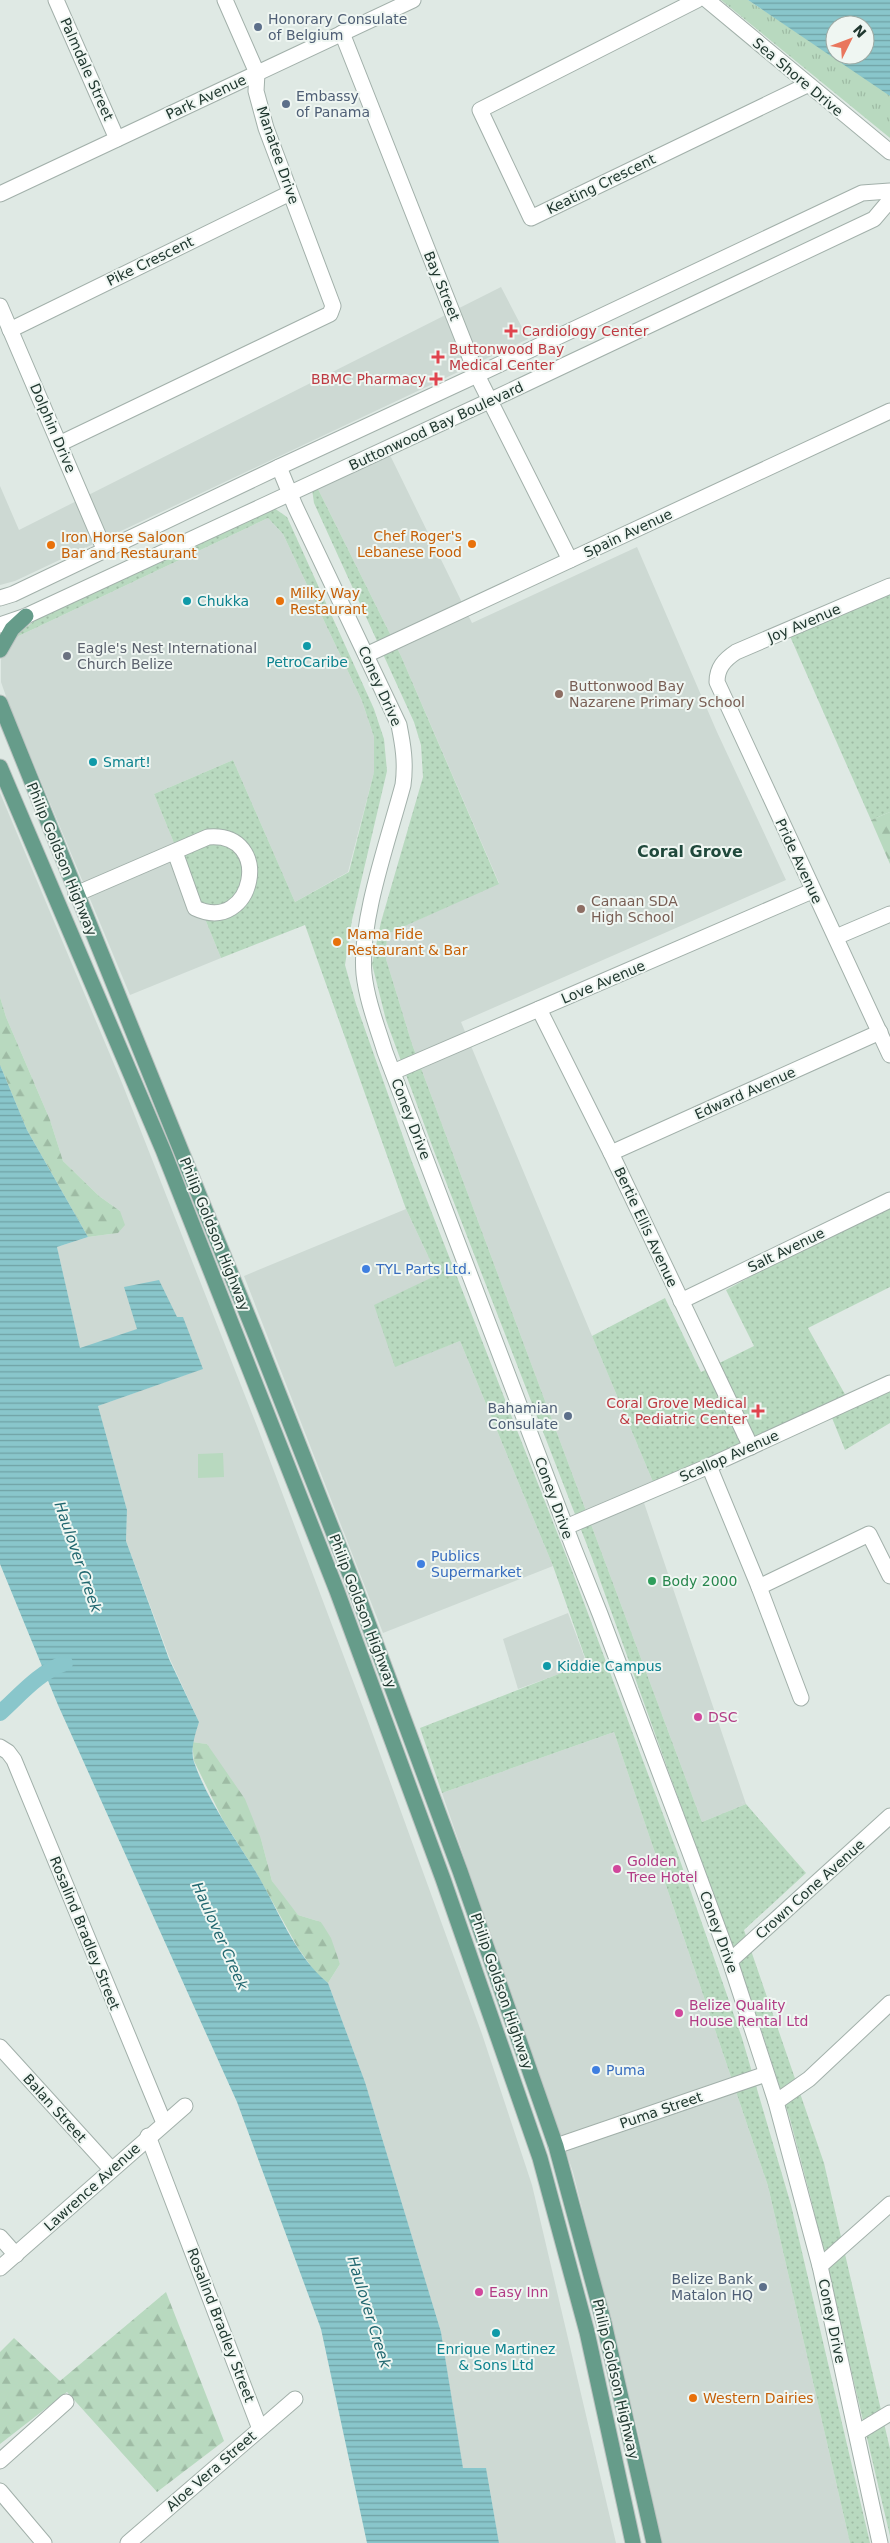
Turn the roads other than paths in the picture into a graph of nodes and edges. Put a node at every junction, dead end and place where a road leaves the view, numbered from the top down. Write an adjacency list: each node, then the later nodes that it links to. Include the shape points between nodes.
1 (56, 0): 10 (street, Palmdale Street)
2 (224, 0): 8 (street, Manatee Drive)
3 (413, 0): 6 (street, Park Avenue)
4 (697, 0): 9 (street, Keating Crescent, via 480,110 531,218)
5 (707, 0): 9 (street, Sea Shore Drive)
6 (395, 4): 7 (street, Park Avenue)
7 (342, 33): 8 (street, Park Avenue); 18 (street, Bay Street)
8 (257, 73): 10 (street, Park Avenue); 13 (street, Manatee Drive, via 256,91 266,128)
9 (807, 85): 11 (street, Sea Shore Drive)
10 (117, 138): 14 (street, Park Avenue)
11 (890, 152)
12 (890, 191): 18 (street, Buttonwood Bay Boulevard, via 862,193)
13 (290, 193): 17 (street, Pike Crescent); 21 (street, Manatee Drive, via 333,311)
14 (0, 194)
15 (890, 200): 19 (street, Buttonwood Bay Boulevard, via 874,219)
16 (0, 306): 17 (street, Dolphin Drive)
17 (10, 330): 21 (street, Dolphin Drive)
18 (478, 375): 19 (street, Bay Street); 22 (street, Buttonwood Bay Boulevard)
19 (489, 401): 23 (street, Buttonwood Bay Boulevard); 25 (street, Bay Street)
20 (890, 411): 25 (street, Spain Avenue)
21 (59, 444): 24 (street, Dolphin Drive)
22 (278, 467): 23 (street, Coney Drive); 24 (street, Buttonwood Bay Boulevard)
23 (290, 493): 28 (street, Buttonwood Bay Boulevard); 31 (street, Coney Drive)
24 (105, 551): 27 (street, Buttonwood Bay Boulevard)
25 (570, 560): 31 (street, Spain Avenue)
26 (890, 586): 32 (street, Joy Avenue, via 736,652)
27 (0, 598)
28 (26, 616): 29 (street, Buttonwood Bay Boulevard); 30 (main road, via 12,629)
29 (0, 625)
30 (0, 650)
31 (366, 655): 43 (street, Coney Drive, via 399,725 405,765 364,946 364,974 370,1003)
32 (721, 666): 36 (street, Pride Avenue, via 717,682)
33 (0, 703): 37 (main road, Philip Goldson Highway)
34 (0, 767): 80 (main road, Philip Goldson Highway, via 166,1158 337,1591 443,1879 540,2158 586,2332)
35 (175, 852): 35 (street, via 208,837 222,836 235,842 246,854 250,874 248,890 242,900 228,909 202,911 195,908); 37 (street)
36 (812, 891): 39 (street, Pride Avenue); 40 (street, Love Avenue)
37 (76, 894): 64 (main road, Philip Goldson Highway, via 173,1128 354,1585 460,1871)
38 (890, 914): 39 (street)
39 (836, 937): 41 (street, Pride Avenue)
40 (539, 1009): 43 (street, Love Avenue); 44 (street, Bertie Ellis Avenue)
41 (880, 1032): 42 (street, Pride Avenue); 44 (street, Edward Avenue)
42 (890, 1055)
43 (393, 1072): 50 (street, Coney Drive)
44 (611, 1153): 46 (street, Bertie Ellis Avenue)
45 (890, 1200): 46 (street, Salt Avenue)
46 (681, 1301): 48 (street, Bertie Ellis Avenue)
47 (890, 1382): 48 (street, Scallop Avenue)
48 (751, 1447): 49 (street, Scallop Avenue)
49 (709, 1466): 50 (street, Scallop Avenue); 52 (street)
50 (566, 1527): 56 (street, Coney Drive)
51 (890, 1576): 52 (street, via 869,1534)
52 (759, 1587): 53 (street)
53 (801, 1698)
54 (1, 1747): 62 (street, Rosalind Bradley Street, via 14,1760)
55 (890, 1816): 56 (street, Crown Cone Avenue)
56 (730, 1961): 59 (street, Coney Drive)
57 (890, 2002): 60 (street, via 809,2080)
58 (0, 2047): 65 (street, Balan Street)
59 (766, 2074): 60 (street, Coney Drive); 64 (street, Puma Street)
60 (776, 2102): 69 (street, Coney Drive)
61 (184, 2106): 62 (street, Lawrence Avenue)
62 (164, 2123): 63 (street, Lawrence Avenue)
63 (148, 2136): 65 (street, Lawrence Avenue); 74 (street, Rosalind Bradley Street)
64 (556, 2146): 81 (main road, Philip Goldson Highway, via 604,2323)
65 (111, 2169): 68 (street, Lawrence Avenue)
66 (890, 2204): 69 (street)
67 (0, 2237): 68 (street)
68 (16, 2255): 70 (street, Lawrence Avenue)
69 (820, 2266): 75 (street, Coney Drive)
70 (0, 2268)
71 (295, 2399): 74 (street, Aloe Vera Street)
72 (66, 2402): 76 (street)
73 (890, 2413): 75 (street)
74 (260, 2429): 79 (street, Aloe Vera Street)
75 (856, 2433): 82 (street, Coney Drive)
76 (0, 2461)
77 (0, 2491): 78 (street)
78 (44, 2543)
79 (128, 2543)
80 (633, 2543)
81 (654, 2543)
82 (880, 2543)

